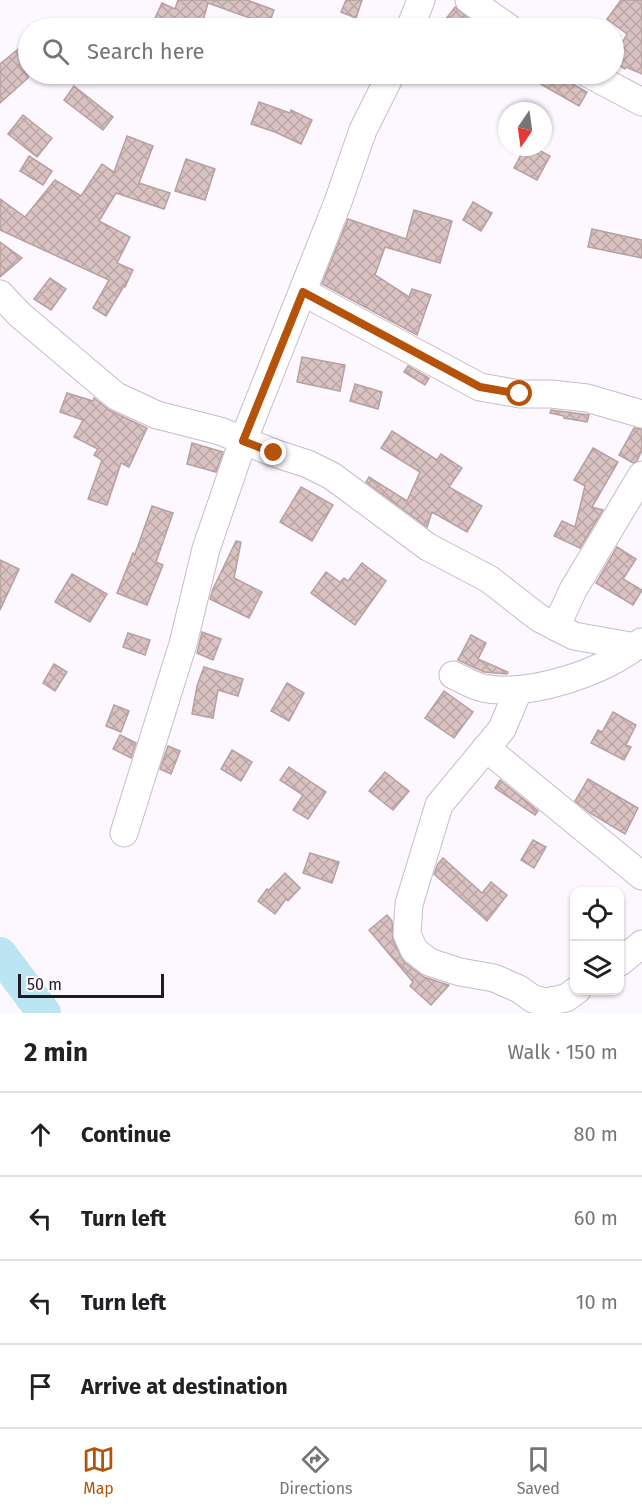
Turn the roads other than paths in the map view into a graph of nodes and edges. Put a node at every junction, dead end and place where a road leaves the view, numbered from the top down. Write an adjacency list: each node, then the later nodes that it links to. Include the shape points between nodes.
1 (421, 0): 3 (street)
2 (473, 1): 4 (street)
3 (414, 18)
4 (496, 18)
5 (386, 84): 8 (street, via 363,130)
6 (607, 84): 7 (street)
7 (642, 102)
8 (303, 292): 10 (street, via 480,387 587,398); 11 (street)
9 (0, 294): 11 (street, via 116,396 157,415)
10 (642, 414)
11 (243, 441): 13 (street, via 332,476 428,547 489,579); 18 (street, via 206,549 183,644)
12 (642, 475): 13 (street, via 573,590)
13 (556, 627): 14 (street, via 574,636)
14 (639, 644): 16 (street, via 585,675)
15 (453, 675): 16 (street, via 482,688)
16 (518, 691): 17 (street, via 502,729)
17 (486, 748): 19 (street); 22 (street, via 439,805 410,904 407,934 414,950 429,962 494,978 533,999 546,1002)
18 (124, 833)
19 (642, 876)
20 (642, 944): 21 (street)
21 (624, 959)
22 (570, 995)

